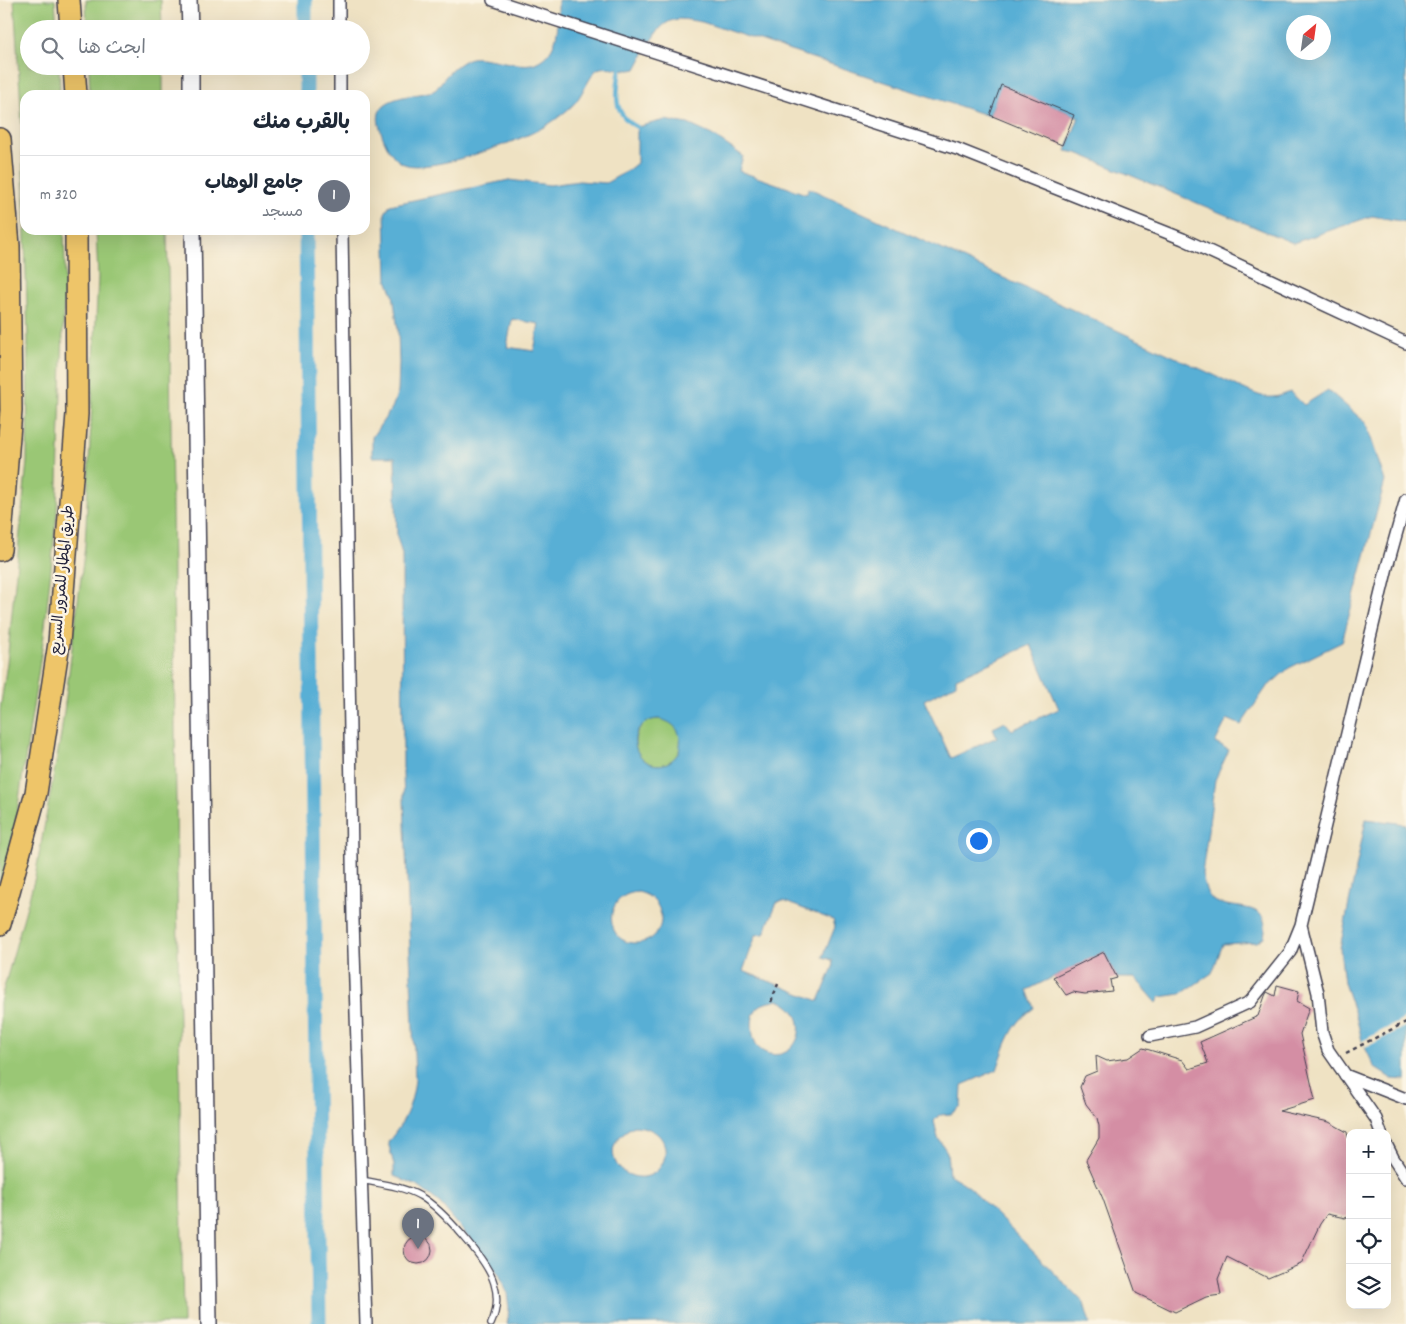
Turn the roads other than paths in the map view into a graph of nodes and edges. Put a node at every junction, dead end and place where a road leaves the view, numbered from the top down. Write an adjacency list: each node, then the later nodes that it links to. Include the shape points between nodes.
1 (70, 0): 5 (highway)
2 (189, 0): 6 (street)
3 (339, 0): 7 (street)
4 (493, 0): 18 (street, via 957,149 1182,239)
5 (71, 20)
6 (190, 20)
7 (339, 20)
8 (75, 75): 11 (highway)
9 (190, 75): 12 (street)
10 (340, 75): 13 (street)
11 (76, 90)
12 (191, 90)
13 (340, 90)
14 (0, 139): 20 (highway, via 9,246 11,411)
15 (76, 235): 21 (highway, طريق المطار للمرور السريع, via 76,414 59,642 36,793)
16 (193, 235): 30 (street)
17 (342, 235): 29 (street, via 353,920)
18 (1406, 343)
19 (1406, 499): 22 (street)
20 (0, 550)
21 (0, 924)
22 (1301, 924): 23 (street, via 1290,952 1250,1002 1195,1027); 24 (street, via 1318,993 1322,1032 1328,1050)
23 (1150, 1036)
24 (1344, 1075): 25 (street); 26 (street)
25 (1406, 1099)
26 (1380, 1129)
27 (1391, 1154): 28 (street)
28 (1406, 1178)
29 (361, 1180): 31 (street); 32 (lane, via 393,1186 418,1196 436,1206 460,1232 494,1281 497,1300)
30 (209, 1324)
31 (366, 1324)
32 (491, 1324)

